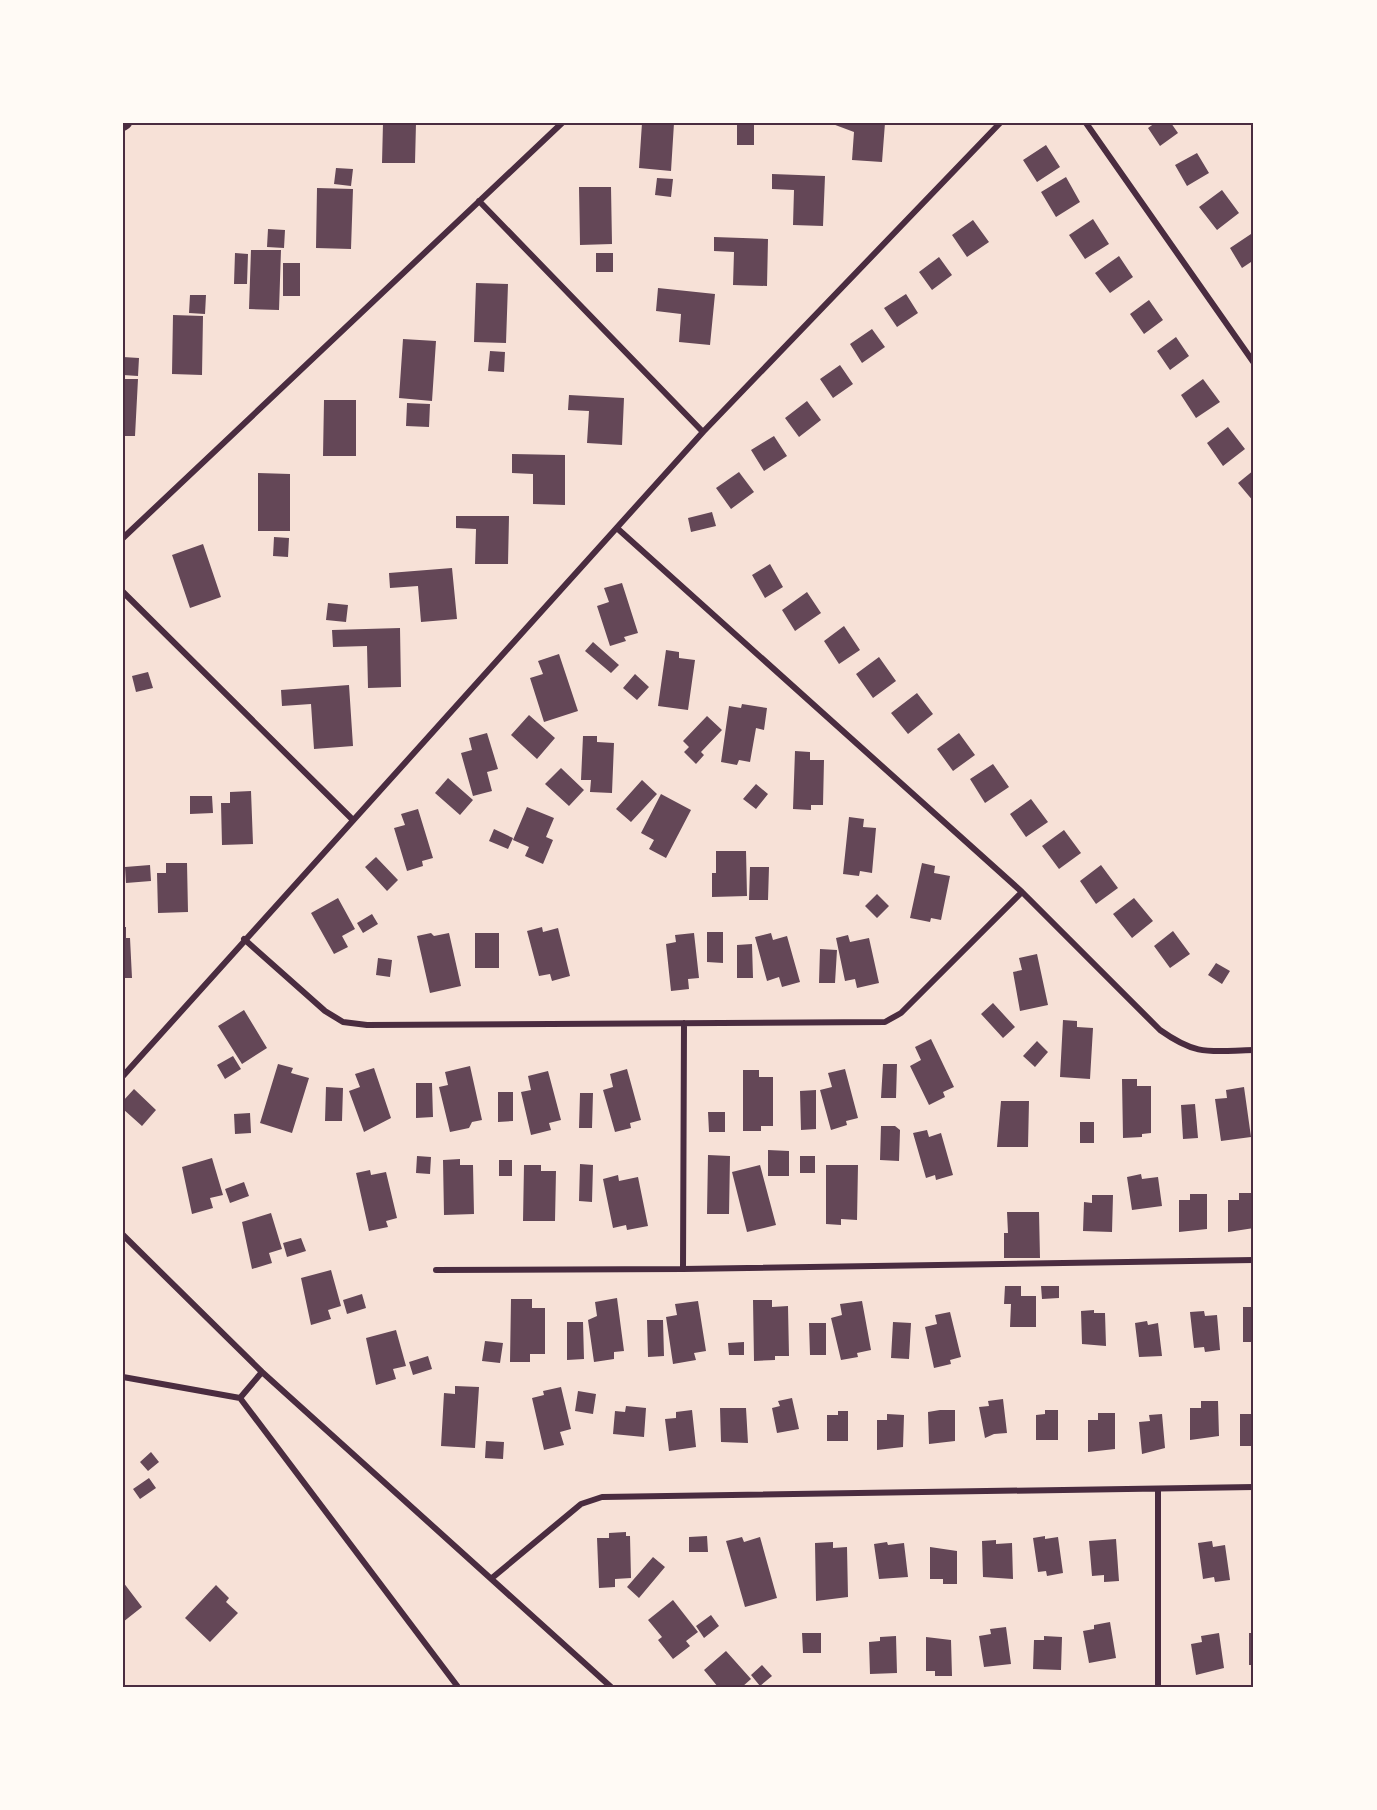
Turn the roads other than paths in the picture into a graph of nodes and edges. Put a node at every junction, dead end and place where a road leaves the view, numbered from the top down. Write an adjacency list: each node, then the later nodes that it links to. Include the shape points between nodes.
1 (562, 123): 4 (street)
2 (1000, 123): 6 (street)
3 (1086, 123): 5 (street)
4 (479, 201): 6 (street); 8 (street)
5 (1254, 363)
6 (703, 432): 7 (street)
7 (618, 529): 10 (street); 11 (street)
8 (123, 538)
9 (123, 592): 10 (street)
10 (353, 820): 12 (street)
11 (1022, 892): 13 (street, via 901,1013 885,1022); 14 (street, via 1160,1030 1179,1044 1197,1051)
12 (244, 939): 13 (street, via 343,1022); 15 (street)
13 (684, 1023): 18 (street)
14 (1254, 1050)
15 (123, 1076)
16 (123, 1235): 20 (street)
17 (1254, 1260): 18 (street)
18 (683, 1269): 19 (street)
19 (436, 1270)
20 (262, 1372): 22 (street); 25 (street)
21 (123, 1377): 22 (street)
22 (240, 1398): 26 (street)
23 (1254, 1487): 24 (street)
24 (1158, 1488): 25 (street, via 602,1497 581,1504); 28 (street)
25 (492, 1578): 27 (street)
26 (458, 1687)
27 (611, 1687)
28 (1158, 1687)

